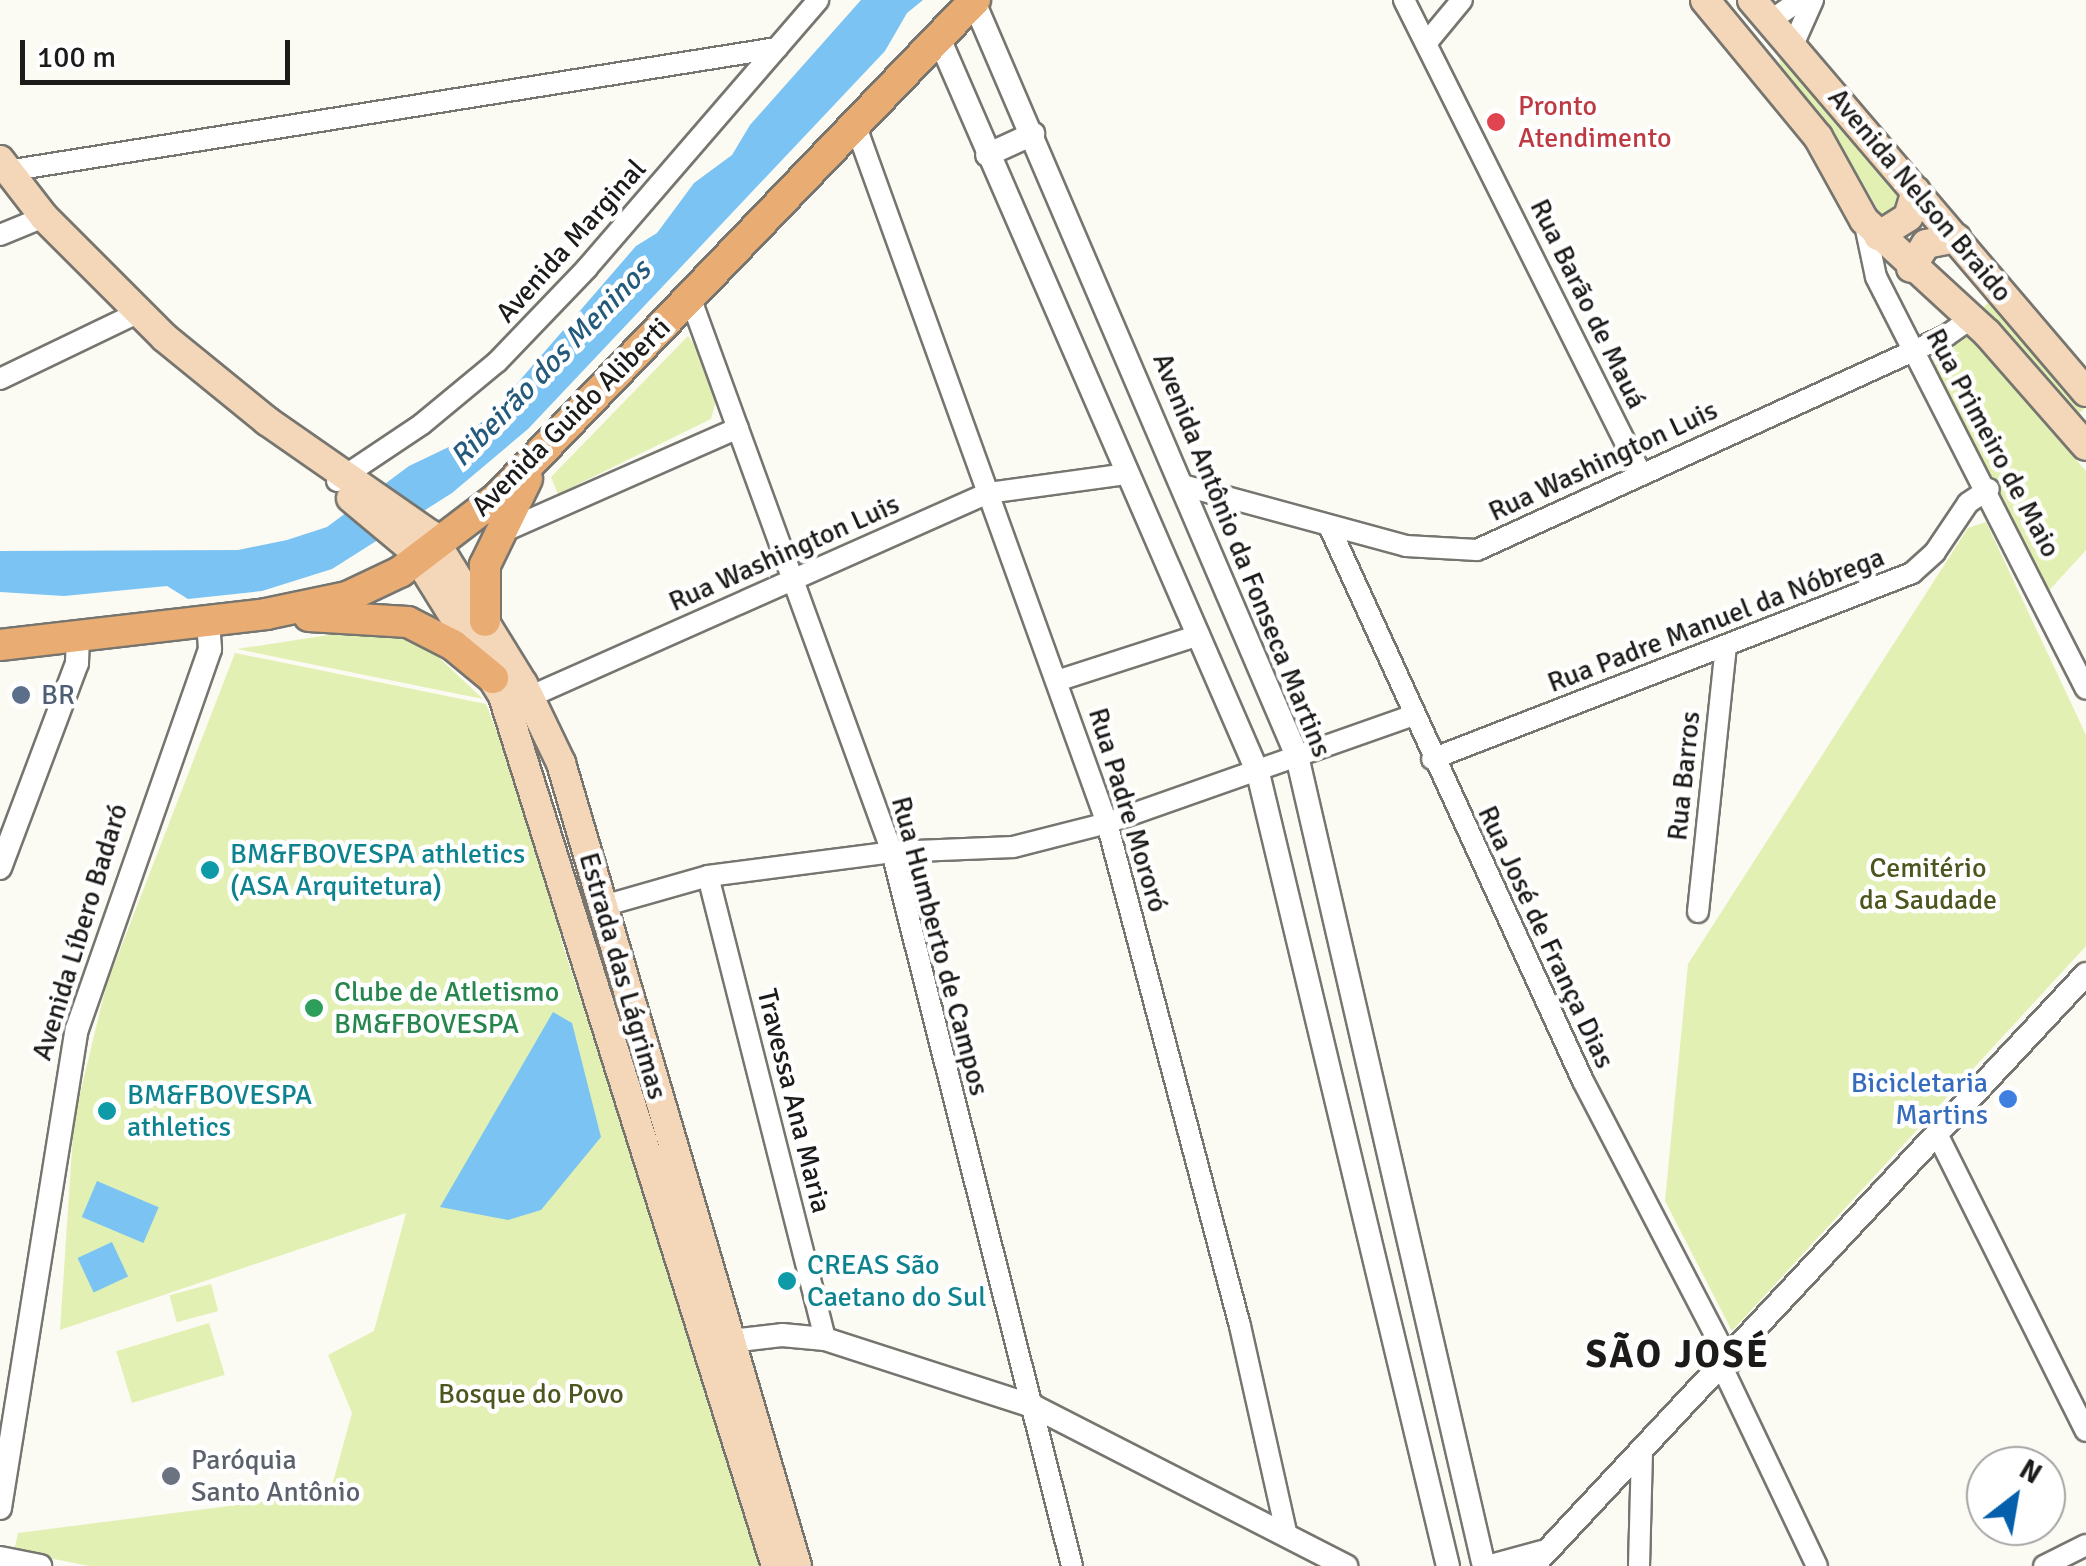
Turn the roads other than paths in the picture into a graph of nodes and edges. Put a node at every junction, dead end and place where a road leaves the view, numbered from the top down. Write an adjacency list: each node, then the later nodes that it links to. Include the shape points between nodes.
1 (818, 0): 12 (street, Avenida Marginal)
2 (1404, 0): 10 (street, Rua Barão de Mauá)
3 (1462, 0): 10 (street)
4 (1704, 0): 13 (main road, Avenida Nelson Braido)
5 (1800, 0): 8 (street)
6 (1812, 0): 11 (street)
7 (975, 1): 9 (main road, Avenida Guido Aliberti); 15 (street, Avenida Antônio da Fonseca Martins)
8 (1761, 10): 11 (main road, Avenida Nelson Braido); 13 (main road)
9 (938, 36): 14 (main road, Avenida Guido Aliberti); 16 (street)
10 (1428, 41): 34 (street, Rua Barão de Mauá)
11 (1793, 44): 18 (main road, Avenida Nelson Braido)
12 (777, 48): 17 (street); 36 (street, Avenida Marginal, via 497,362)
13 (1769, 75): 20 (main road, Avenida Nelson Braido, via 1818,137)
14 (855, 124): 25 (main road, Avenida Guido Aliberti); 39 (street, Rua Padre Mororó)
15 (1034, 134): 16 (street); 37 (street, Avenida Antônio da Fonseca Martins)
16 (988, 155): 35 (street)
17 (4, 165): 19 (main road, Estrada das Lágrimas)
18 (1916, 192): 20 (main road, via 1908,217); 22 (main road, Avenida Nelson Braido)
19 (44, 217): 21 (street); 26 (main road, Estrada das Lágrimas)
20 (1871, 228): 23 (main road, Avenida Nelson Braido); 28 (street, Rua Primeiro de Maio, via 1868,254)
21 (0, 235)
22 (1956, 238): 23 (main road, via 1926,244); 24 (main road, Avenida Nelson Braido)
23 (1910, 268): 27 (main road, Avenida Nelson Braido)
24 (1985, 271): 27 (main road); 30 (main road, Avenida Nelson Braido)
25 (690, 296): 31 (street, Rua Humberto de Campos); 33 (main road, Avenida Guido Aliberti)
26 (140, 312): 29 (street); 36 (main road, Estrada das Lágrimas)
27 (1972, 318): 28 (street, Rua Washington Luis); 32 (main road, Avenida Nelson Braido)
28 (1912, 347): 34 (street, Rua Washington Luis); 38 (street, Rua Primeiro de Maio)
29 (0, 380)
30 (2086, 392)
31 (738, 428): 41 (street); 43 (street, Rua Humberto de Campos)
32 (2086, 446)
33 (540, 454): 41 (main road); 42 (main road, Avenida Guido Aliberti)
34 (1640, 472): 40 (street, Rua Washington Luis, via 1476,550 1438,552)
35 (1126, 474): 39 (street, Rua Washington Luis); 47 (street)
36 (342, 479): 42 (main road, Estrada das Lágrimas)
37 (1182, 485): 40 (street, Rua Washington Luis); 56 (street, Avenida Antônio da Fonseca Martins)
38 (1989, 489): 50 (street, Rua Padre Manuel da Nóbrega, via 1968,503 1912,573); 53 (street, Rua Primeiro de Maio)
39 (988, 493): 43 (street, Rua Washington Luis); 52 (street, Rua Padre Mororó)
40 (1329, 526): 55 (street, Rua José de França Dias)
41 (500, 533): 46 (main road, via 483,580)
42 (429, 552): 44 (main road, Avenida Guido Aliberti, via 347,597); 46 (main road, Estrada das Lágrimas); 51 (main road, Estrada das Lágrimas)
43 (796, 578): 54 (street, Rua Washington Luis); 62 (street, Rua Humberto de Campos)
44 (266, 614): 45 (main road, Avenida Guido Aliberti); 51 (main road, via 408,622)
45 (208, 619): 48 (main road, Avenida Guido Aliberti); 75 (street, Avenida Líbero Badaró, via 210,649 76,1029)
46 (485, 621): 54 (main road, Estrada das Lágrimas)
47 (1200, 635): 52 (street); 58 (street)
48 (78, 636): 49 (main road, Avenida Guido Aliberti); 59 (street, via 77,663)
49 (0, 644)
50 (1726, 647): 57 (street, Rua Padre Manuel da Nóbrega); 66 (street, Rua Barros)
51 (493, 678): 70 (main road, Estrada das Lágrimas, via 531,775)
52 (1060, 680): 60 (street, Rua Padre Mororó)
53 (2086, 688)
54 (530, 697): 65 (main road, Estrada das Lágrimas, via 562,763)
55 (1412, 716): 56 (street); 57 (street, Rua José de França Dias)
56 (1297, 756): 58 (street); 80 (street, Avenida Antônio da Fonseca Martins)
57 (1432, 759): 71 (street, Rua José de França Dias)
58 (1258, 773): 60 (street); 86 (street)
59 (21, 812): 61 (street); 63 (street)
60 (1108, 823): 62 (street, via 1013,847); 76 (street, Rua Padre Mororó, via 1240,1326)
61 (0, 838)
62 (892, 852): 64 (street); 72 (street, Rua Humberto de Campos)
63 (0, 868)
64 (708, 876): 65 (street); 69 (street, Travessa Ana Maria)
65 (603, 906): 70 (main road, Estrada das Lágrimas)
66 (1698, 912)
67 (2086, 974): 68 (street)
68 (1937, 1134): 71 (street); 73 (street)
69 (825, 1339): 70 (street); 72 (street)
70 (715, 1343): 82 (main road, Estrada das Lágrimas); 83 (main road, Estrada das Lágrimas)
71 (1727, 1366): 74 (street); 88 (street, Rua José de França Dias)
72 (1034, 1406): 76 (street); 84 (street, Rua Humberto de Campos)
73 (2086, 1432)
74 (1642, 1448): 79 (street); 87 (street)
75 (0, 1508)
76 (1286, 1532): 85 (street)
77 (2086, 1545): 89 (street)
78 (0, 1558): 81 (street)
79 (1538, 1559): 80 (street)
80 (1488, 1565): 86 (street)
81 (40, 1566)
82 (776, 1566)
83 (797, 1566)
84 (1072, 1566)
85 (1346, 1566)
86 (1450, 1566)
87 (1639, 1566)
88 (1817, 1566)
89 (2044, 1566)

